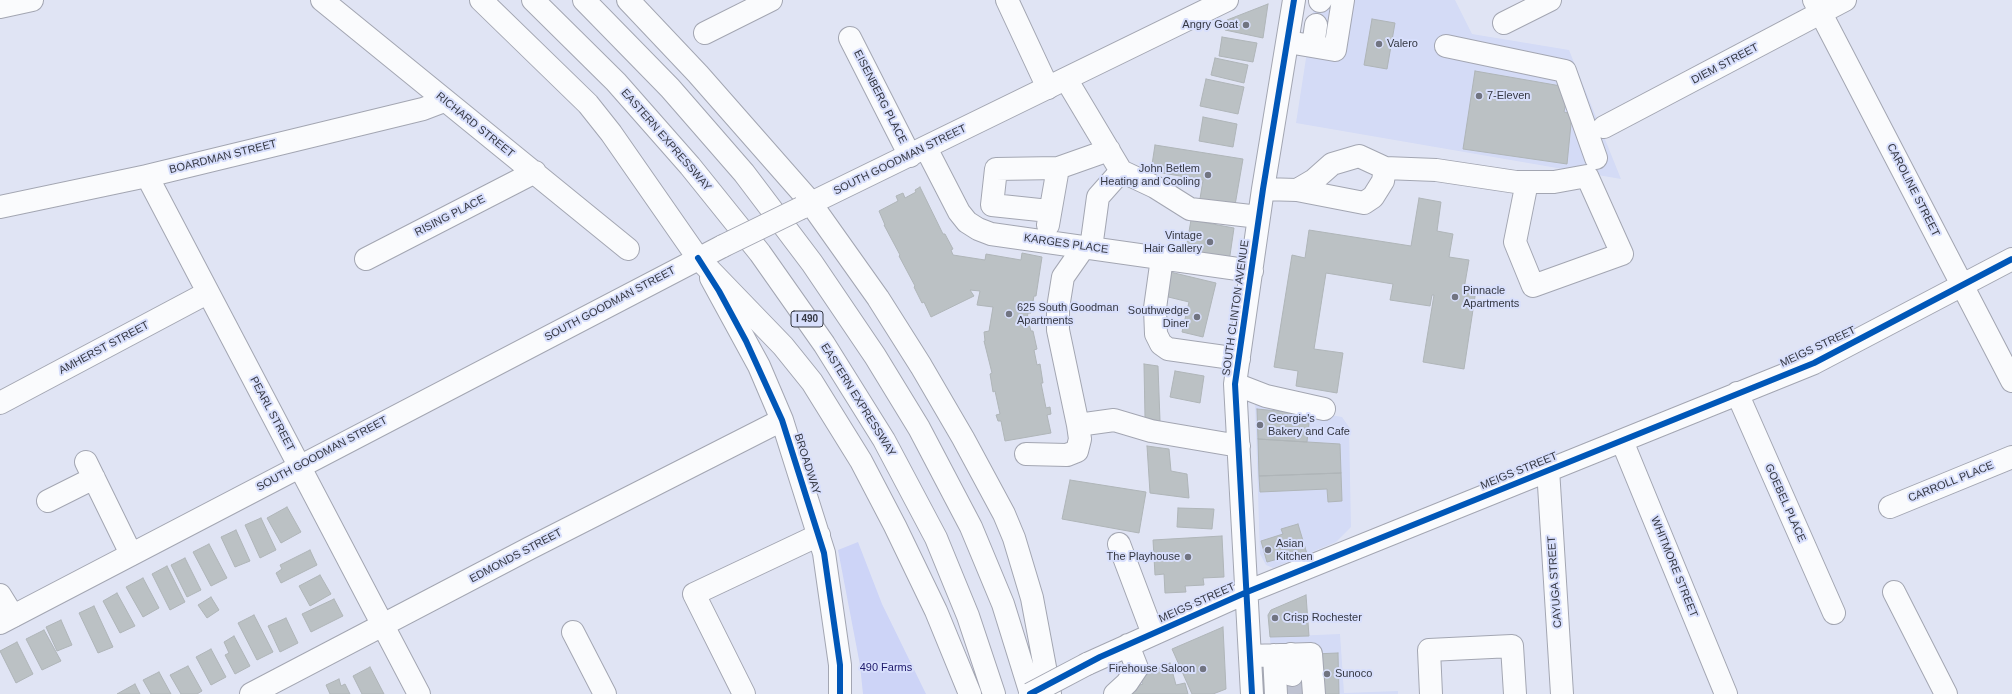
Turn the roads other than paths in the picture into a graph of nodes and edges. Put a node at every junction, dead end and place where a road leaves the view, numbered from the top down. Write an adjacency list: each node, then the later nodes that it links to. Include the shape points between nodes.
1 (32, 0): 15 (main road)
2 (322, 0): 22 (main road, RICHARD STREET)
3 (481, 0): 42 (main road, via 588,104)
4 (533, 0): 86 (main road, EASTERN EXPRESSWAY / I 490, via 616,82 690,166 756,247 824,344 884,440 930,526 958,589)
5 (584, 0): 87 (main road, via 670,88 744,173 812,263 875,356 930,446 971,527 1003,604)
6 (628, 0): 35 (main road, via 694,69)
7 (771, 0): 17 (main road)
8 (1007, 0): 21 (main road)
9 (1227, 0): 21 (main road, SOUTH GOODMAN STREET)
10 (1294, 0): 19 (main road, SOUTH CLINTON AVENUE)
11 (1343, 0): 19 (main road, via 1335,50 1314,36)
12 (1550, 0): 16 (main road)
13 (1845, 0): 14 (main road, DIEM STREET)
14 (1817, 6): 23 (main road, DIEM STREET); 48 (main road, CAROLINE STREET)
15 (0, 7)
16 (1504, 23)
17 (705, 33)
18 (850, 38): 25 (main road, EISENBERG PLACE)
19 (1288, 42): 33 (main road, SOUTH CLINTON AVENUE)
20 (1446, 46): 26 (main road, via 1565,71)
21 (1057, 83): 24 (main road); 25 (main road, SOUTH GOODMAN STREET)
22 (444, 101): 30 (main road, RICHARD STREET); 31 (main road, BOARDMAN STREET, via 423,109)
23 (1604, 127)
24 (1108, 150): 27 (main road); 29 (main road)
25 (918, 152): 35 (main road, SOUTH GOODMAN STREET); 39 (main road, KARGES PLACE, via 967,222 991,234)
26 (1596, 158)
27 (1058, 168): 37 (main road); 37 (main road, via 996,169 992,205)
28 (1385, 168): 32 (main road, via 1436,170); 34 (main road, via 1359,156 1332,164 1314,180); 34 (main road, via 1382,181 1373,197 1364,203)
29 (1121, 171): 38 (main road, via 1155,186 1190,209); 41 (main road, via 1098,197)
30 (535, 172): 40 (main road, RICHARD STREET); 44 (main road, RISING PLACE)
31 (146, 176): 36 (main road, BOARDMAN STREET); 49 (main road, PEARL STREET)
32 (1527, 182): 32 (main road, via 1554,182 1587,176 1622,254 1533,286 1515,242)
33 (1263, 189): 34 (main road); 38 (main road, SOUTH CLINTON AVENUE)
34 (1297, 190)
35 (806, 206): 42 (main road, SOUTH GOODMAN STREET, bridge); 88 (main road, via 864,277 905,340 1004,514 1029,586)
36 (0, 207)
37 (1049, 211): 39 (main road)
38 (1259, 217): 46 (main road, SOUTH CLINTON AVENUE)
39 (1050, 242): 41 (main road, KARGES PLACE); 47 (main road)
40 (628, 248)
41 (1088, 248): 43 (main road, KARGES PLACE); 47 (main road)
42 (698, 258): 56 (main road, BROADWAY, via 746,341); 62 (main road, SOUTH GOODMAN STREET); 85 (main road, via 791,355 829,407 861,461 901,538 936,611)
43 (1162, 258): 46 (main road, KARGES PLACE); 50 (main road, via 1155,308 1156,334 1162,344 1168,349)
44 (366, 259)
45 (2012, 259): 48 (main road, MEIGS STREET)
46 (1252, 271): 50 (main road, SOUTH CLINTON AVENUE)
47 (1063, 277): 57 (main road, via 1058,308 1058,330)
48 (1962, 286): 51 (main road, CAROLINE STREET); 53 (main road, MEIGS STREET, via 1814,363)
49 (207, 293): 54 (main road, AMHERST STREET); 62 (main road, PEARL STREET)
50 (1239, 360): 52 (main road, SOUTH CLINTON AVENUE)
51 (2012, 381)
52 (1235, 384): 55 (main road, via 1266,396); 59 (main road, SOUTH CLINTON AVENUE)
53 (1737, 393): 58 (main road, MEIGS STREET); 72 (main road, GOEBEL PLACE)
54 (0, 402)
55 (1324, 409)
56 (782, 420): 66 (main road, BROADWAY); 74 (main road, EDMONDS STREET)
57 (1078, 425): 59 (main road, via 1114,420 1151,431); 60 (main road, via 1080,439 1077,451 1067,456)
58 (1622, 441): 63 (main road, MEIGS STREET); 96 (main road, WHITMORE STREET)
59 (1239, 446): 69 (main road, SOUTH CLINTON AVENUE)
60 (1026, 454)
61 (2012, 457): 65 (main road, CARROLL PLACE)
62 (299, 467): 68 (main road, SOUTH GOODMAN STREET); 74 (main road, PEARL STREET)
63 (1548, 469): 69 (main road, MEIGS STREET); 95 (main road, CAYUGA STREET)
64 (48, 501): 68 (main road, via 90,470)
65 (1890, 507)
66 (819, 535): 83 (main road, via 694,594); 84 (main road, BROADWAY, via 824,553 840,665)
67 (1119, 544): 76 (main road)
68 (132, 554): 73 (main road, SOUTH GOODMAN STREET)
69 (1247, 592): 76 (main road, MEIGS STREET); 78 (main road, SOUTH CLINTON AVENUE)
70 (1894, 592): 97 (main road)
71 (0, 595): 73 (main road)
72 (1834, 613)
73 (6, 619)
74 (384, 625): 80 (main road, EDMONDS STREET); 81 (main road, PEARL STREET)
75 (573, 632): 82 (main road)
76 (1153, 634): 77 (main road, MEIGS STREET)
77 (1128, 645): 87 (main road, MEIGS STREET, bridge); 89 (main road, via 1137,668 1127,683)
78 (1250, 656): 79 (main road); 90 (main road, SOUTH CLINTON AVENUE)
79 (1286, 661): 91 (main road); 92 (main road, via 1311,654)
80 (251, 694)
81 (419, 694)
82 (605, 694)
83 (744, 694)
84 (840, 694)
85 (970, 694)
86 (994, 694)
87 (1031, 694)
88 (1050, 694)
89 (1115, 694)
90 (1252, 694)
91 (1276, 694)
92 (1314, 694)
93 (1431, 694): 94 (main road, via 1429,650 1512,646)
94 (1515, 694)
95 (1562, 694)
96 (1726, 694)
97 (1946, 694)

